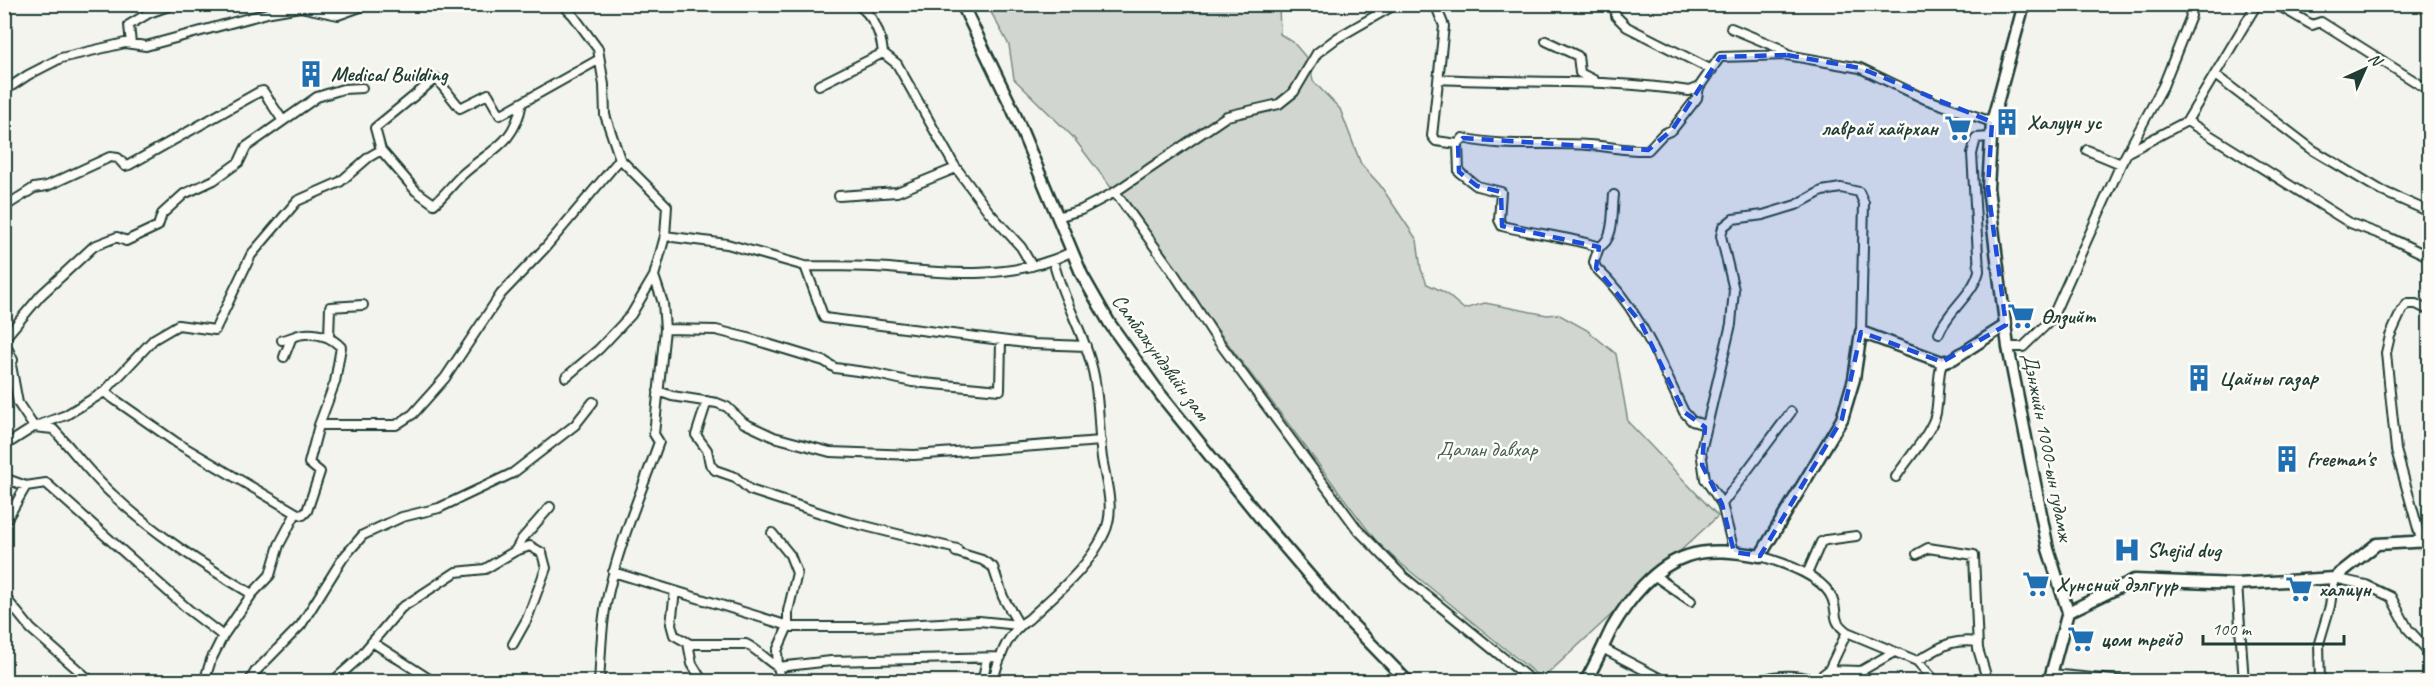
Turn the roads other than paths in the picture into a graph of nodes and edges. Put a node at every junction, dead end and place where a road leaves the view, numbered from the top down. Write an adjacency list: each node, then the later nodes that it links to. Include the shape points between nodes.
1 (369, 4): 15 (street, via 338,15 300,7 165,42)
2 (562, 4): 18 (street, via 598,49)
3 (857, 4): 16 (street, via 874,23)
4 (962, 4): 45 (street, Самбалхүндэвийн зам, via 997,75)
5 (1396, 4): 40 (street, via 1317,53 1294,92 1279,104 1227,116)
6 (1435, 4): 21 (street, via 1444,26)
7 (1615, 4): 19 (street, via 1616,16 1627,27)
8 (2024, 4): 31 (street, Дэнжийн 1000-ын гудамж)
9 (2188, 4): 36 (street, via 2192,16 2187,29 2163,86)
10 (2257, 4): 20 (street)
11 (2269, 4): 27 (street, via 2312,25 2321,22)
12 (169, 6): 15 (street, via 129,25)
13 (1731, 28): 17 (street, via 1779,48)
14 (1546, 41): 22 (street, via 1578,56 1580,73)
15 (131, 44): 26 (street, via 61,58)
16 (883, 53): 23 (street); 39 (street, via 897,64)
17 (1786, 55): 19 (street, via 1720,57); 31 (street, via 1860,68 1925,99)
18 (598, 60): 28 (street); 37 (street, via 605,115)
19 (1712, 69): 24 (street)
20 (2215, 75): 30 (street); 44 (street, via 2313,150 2382,190)
21 (1439, 79): 22 (street); 33 (street, via 1432,136 1436,141)
22 (1596, 81): 24 (street, via 1689,91)
23 (819, 85)
24 (1699, 87): 33 (street, via 1697,98 1672,130 1648,150 1539,146 1463,138)
25 (362, 88): 29 (street, via 317,97)
26 (4, 91)
27 (2430, 91)
28 (522, 103): 34 (street, via 511,133 498,148 464,173 434,204 416,191); 34 (street, via 500,115 488,94 460,108 436,78 375,128)
29 (284, 121): 43 (street, via 263,91 259,92 129,165 110,157 47,186 34,188); 62 (street, via 246,147 239,162 184,194 162,214 158,226 126,242 117,237 94,246 40,295)
30 (2187, 121): 36 (street); 49 (street, via 2350,223)
31 (1992, 122): 32 (street, Дэнжийн 1000-ын гудамж)
32 (1990, 136): 56 (street, Дэнжийн 1000-ын гудамж, via 1988,188); 59 (street, via 1976,138 1972,154 1979,271)
33 (1458, 144): 47 (street, via 1459,172 1477,186 1501,192 1502,226 1573,238)
34 (381, 150): 71 (street, via 340,182 297,201 251,255 215,330 178,325 154,339)
35 (2087, 150): 38 (street)
36 (2127, 152): 38 (street)
37 (620, 159): 46 (street, via 667,206); 75 (street, via 501,294 445,378 413,414 396,425)
38 (2121, 164): 66 (street, via 2051,320 2023,346)
39 (956, 168): 42 (street, via 897,192); 52 (street)
40 (1114, 192): 45 (street, via 1081,210); 133 (street, via 1359,531 1404,577)
41 (1614, 195): 47 (street, via 1609,238)
42 (839, 196)
43 (4, 207)
44 (2430, 212)
45 (1057, 217): 48 (street, Самбалхүндэвийн зам)
46 (666, 236): 51 (street, via 727,244); 53 (street)
47 (1599, 247): 76 (street, via 1596,268 1609,279 1641,323 1683,412)
48 (1071, 252): 50 (street); 132 (street, Самбалхүндэвийн зам, via 1110,324 1167,403 1314,581)
49 (2430, 257)
50 (1053, 260): 52 (street); 65 (street, via 1060,290)
51 (805, 266): 52 (street, via 945,273); 64 (street, via 824,318)
52 (1032, 266)
53 (654, 276): 57 (street, via 663,303); 69 (street, via 632,315)
54 (363, 305): 60 (street, via 330,307)
55 (2430, 311): 89 (street, via 2407,304 2390,336 2386,353 2396,450)
56 (2006, 325): 66 (street, Дэнжийн 1000-ын гудамж); 68 (street)
57 (665, 328): 64 (street, via 716,330 824,361 835,368 912,382 1000,390); 70 (street)
58 (1861, 332): 68 (street); 76 (street, via 1864,203 1859,192 1841,188 1822,191 1797,205 1733,219 1720,236 1734,290 1731,324); 93 (street, via 1854,379 1842,419)
59 (1939, 333)
60 (328, 337): 61 (street, via 304,333); 75 (street, via 340,347 340,355 335,382)
61 (291, 339): 63 (street); 67 (street)
62 (4, 340): 77 (street, via 13,360 18,403)
63 (282, 340)
64 (1001, 340): 65 (street)
65 (1086, 346): 78 (street, via 1096,384)
66 (2008, 346): 103 (street, Дэнжийн 1000-ын гудамж, via 2048,549)
67 (284, 357)
68 (1942, 362): 80 (street, via 1935,416)
69 (566, 377)
70 (658, 391): 72 (street); 94 (street, via 654,434 659,442)
71 (104, 392): 77 (street, via 66,415); 85 (street, via 177,443)
72 (707, 401): 78 (street, via 727,407 744,423 774,437 830,452 914,455); 104 (street, via 696,435 715,470 735,477 750,490 845,521 957,549 956,552 982,560 993,567 1003,597)
73 (593, 402): 124 (street, via 575,425 513,473 439,508 402,517 363,535 343,558 301,625)
74 (1791, 412): 83 (street)
75 (319, 424): 85 (street, via 309,463 320,472 307,511 303,515)
76 (1705, 425): 83 (street, via 1701,451 1705,479)
77 (34, 427): 79 (street); 100 (street, via 53,429 85,468 134,514 206,567)
78 (1101, 441): 104 (street, via 1110,509 1104,535 1079,572)
79 (4, 443)
80 (1896, 477)
81 (4, 478): 82 (street)
82 (26, 486): 86 (street); 107 (street, via 46,483)
83 (1722, 504): 91 (street)
84 (550, 507): 90 (street)
85 (296, 513): 100 (street, via 279,545 270,575)
86 (4, 524)
87 (772, 533): 105 (street, via 790,555 796,573)
88 (1856, 536): 95 (street, via 1821,542)
89 (2426, 542): 97 (street, via 2377,544)
90 (515, 551): 108 (street, via 484,569 456,572 414,598); 111 (street, via 530,546 542,553 546,568)
91 (1734, 552): 93 (street); 96 (street, via 1687,556)
92 (1917, 554): 109 (street, via 1928,548 1974,555)
93 (1760, 556): 95 (street)
94 (613, 572): 99 (street); 127 (street, via 605,607)
95 (1807, 574): 106 (street, via 1832,597 1836,621)
96 (1655, 576): 102 (street); 112 (street, via 1626,607)
97 (2334, 578): 98 (street); 114 (street, via 2366,585 2391,597 2408,629); 141 (street, via 2319,643)
98 (2237, 584): 103 (street, via 2134,579); 140 (street)
99 (675, 591): 105 (street); 110 (street, via 671,624 674,635)
100 (252, 594): 107 (street)
101 (4, 596): 122 (street, via 31,629)
102 (1691, 601)
103 (2068, 612): 121 (street)
104 (1019, 625): 105 (street, via 979,621); 115 (street)
105 (788, 626): 118 (street, via 777,651)
106 (1847, 632): 113 (street); 119 (street)
107 (223, 636): 123 (street)
108 (372, 642): 125 (street); 126 (street)
109 (1978, 642): 117 (street, via 1952,641); 138 (street)
110 (688, 643): 118 (street, via 746,644); 128 (street, via 692,664)
111 (513, 644)
112 (1604, 649): 134 (street); 135 (street)
113 (1894, 652): 117 (street); 119 (street, via 1861,671)
114 (2430, 653)
115 (1001, 657): 116 (street); 131 (street)
116 (987, 659): 118 (street, via 831,661); 130 (street)
117 (1917, 661): 137 (street)
118 (778, 666): 129 (street)
119 (1829, 670): 136 (street, via 1816,680 1797,675)
120 (2430, 675): 142 (street)
121 (2051, 678): 139 (street)
122 (92, 681)
123 (204, 681)
124 (249, 681)
125 (332, 681)
126 (434, 681)
127 (599, 681)
128 (703, 681)
129 (782, 681)
130 (982, 681)
131 (992, 681)
132 (1408, 681)
133 (1533, 681)
134 (1585, 681)
135 (1667, 681)
136 (1758, 681)
137 (1936, 681)
138 (1988, 681)
139 (2133, 681)
140 (2244, 681)
141 (2320, 681)
142 (2424, 681)

